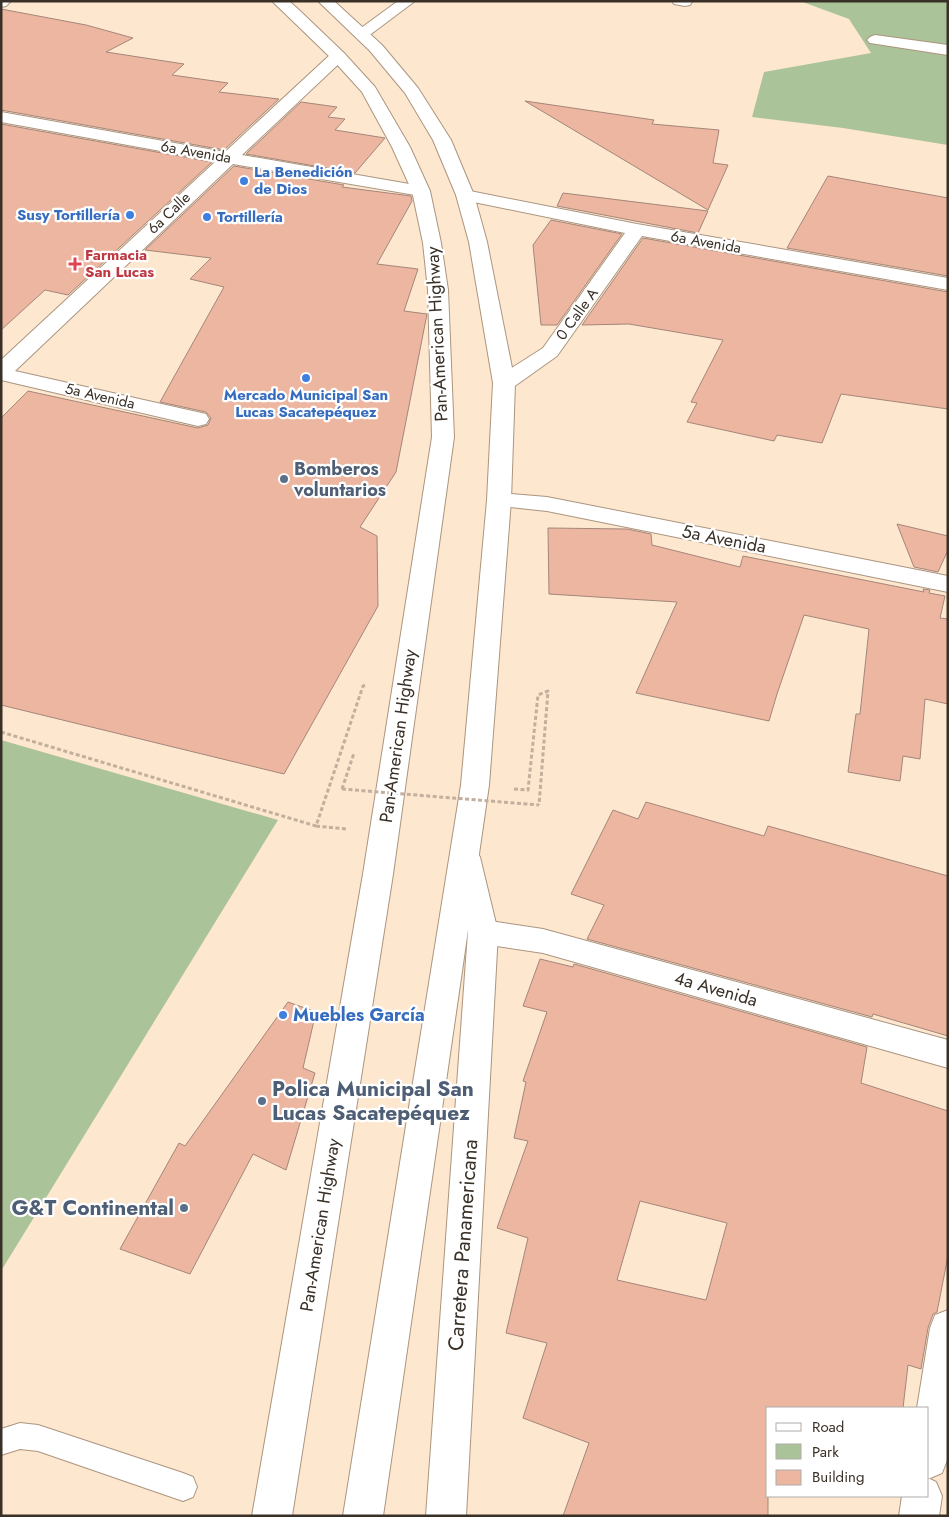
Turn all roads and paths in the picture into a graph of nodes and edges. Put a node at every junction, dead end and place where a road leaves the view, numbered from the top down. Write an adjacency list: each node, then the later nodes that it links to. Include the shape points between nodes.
1 (4, 1): 7 (main road)
2 (279, 1): 11 (main road, Pan-American Highway)
3 (325, 1): 8 (main road)
4 (408, 1): 8 (main road)
5 (679, 1): 6 (main road)
6 (685, 2)
7 (1, 3)
8 (362, 34): 15 (main road, via 412,91 442,140)
9 (875, 40): 10 (main road)
10 (948, 50)
11 (338, 56): 13 (main road, 6a Calle); 14 (main road, Pan-American Highway, via 369,90)
12 (1, 117): 13 (main road, 6a Avenida)
13 (227, 158): 14 (main road, 6a Avenida); 18 (main road, 6a Calle)
14 (422, 191): 35 (main road, Pan-American Highway, via 438,290 443,436 378,874)
15 (465, 195): 16 (main road, 6a Avenida); 19 (main road, via 478,242)
16 (637, 230): 17 (main road, 6a Avenida); 19 (main road, 0 Calle A, via 550,352)
17 (948, 284)
18 (1, 373): 20 (main road, 5a Avenida)
19 (504, 383): 21 (main road)
20 (198, 419)
21 (500, 500): 22 (main road, 5a Avenida, via 547,504); 25 (main road)
22 (948, 584)
23 (371, 685): 24 (path, via 363,686 316,826)
24 (1, 732)
25 (475, 785): 26 (path, bridge, via 528,790 538,695 548,691 539,805); 27 (main road)
26 (342, 789)
27 (465, 857): 28 (main road, Carretera Panamericana); 36 (main road)
28 (483, 932): 29 (main road, 4a Avenida, via 543,941); 37 (main road, Carretera Panamericana)
29 (948, 1054)
30 (948, 1328): 32 (main road)
31 (1, 1442): 33 (lane, via 20,1436 38,1438)
32 (929, 1452)
33 (183, 1487)
34 (922, 1497): 38 (main road)
35 (272, 1516)
36 (362, 1516)
37 (446, 1516)
38 (919, 1516)

